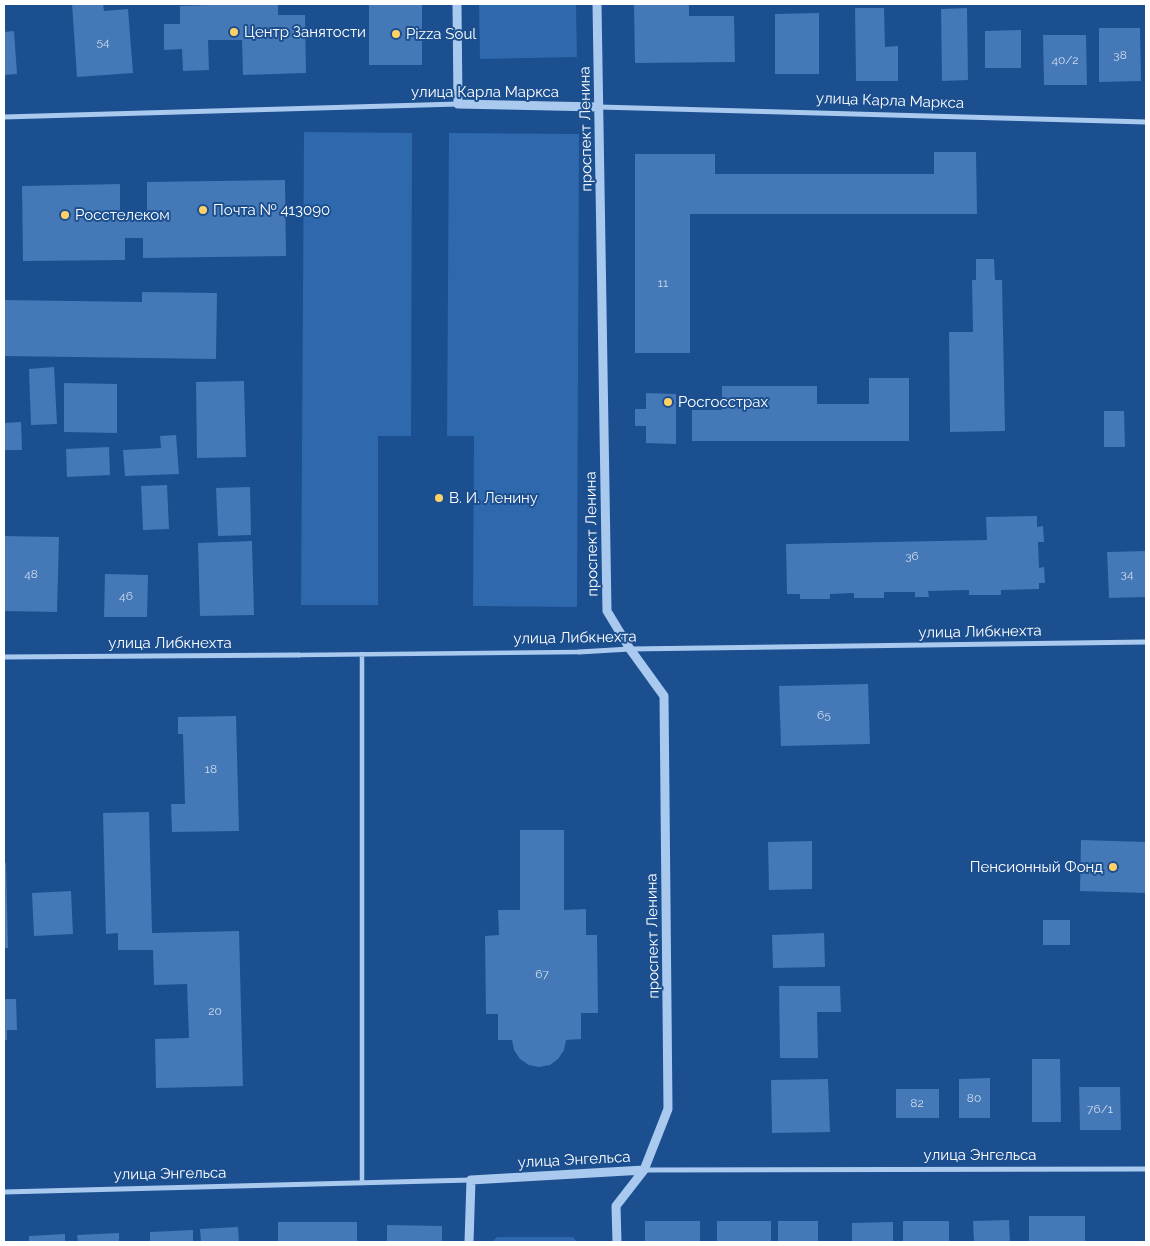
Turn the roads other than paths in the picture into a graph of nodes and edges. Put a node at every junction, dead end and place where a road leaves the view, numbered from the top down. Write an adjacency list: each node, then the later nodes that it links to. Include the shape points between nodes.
1 (457, 4): 3 (street)
2 (597, 4): 4 (street, проспект Ленина)
3 (458, 104): 4 (street, улица Карла Маркса); 5 (street, улица Карла Маркса)
4 (599, 107): 6 (street, улица Карла Маркса); 8 (street, проспект Ленина, via 607,611)
5 (4, 117)
6 (1146, 122)
7 (1146, 642): 8 (street, улица Либкнехта)
8 (630, 649): 9 (street, улица Либкнехта); 14 (street, проспект Ленина, via 664,696 668,1108)
9 (579, 652): 10 (street, улица Либкнехта)
10 (362, 654): 11 (street, улица Либкнехта); 16 (street)
11 (299, 655): 12 (street, улица Либкнехта)
12 (4, 656)
13 (1146, 1169): 14 (street, улица Энгельса)
14 (644, 1170): 15 (street, улица Энгельса); 19 (street, проспект Ленина, via 616,1206)
15 (471, 1180): 16 (street, улица Энгельса); 18 (street)
16 (362, 1183): 17 (street, улица Энгельса)
17 (4, 1192)
18 (469, 1242)
19 (617, 1242)

